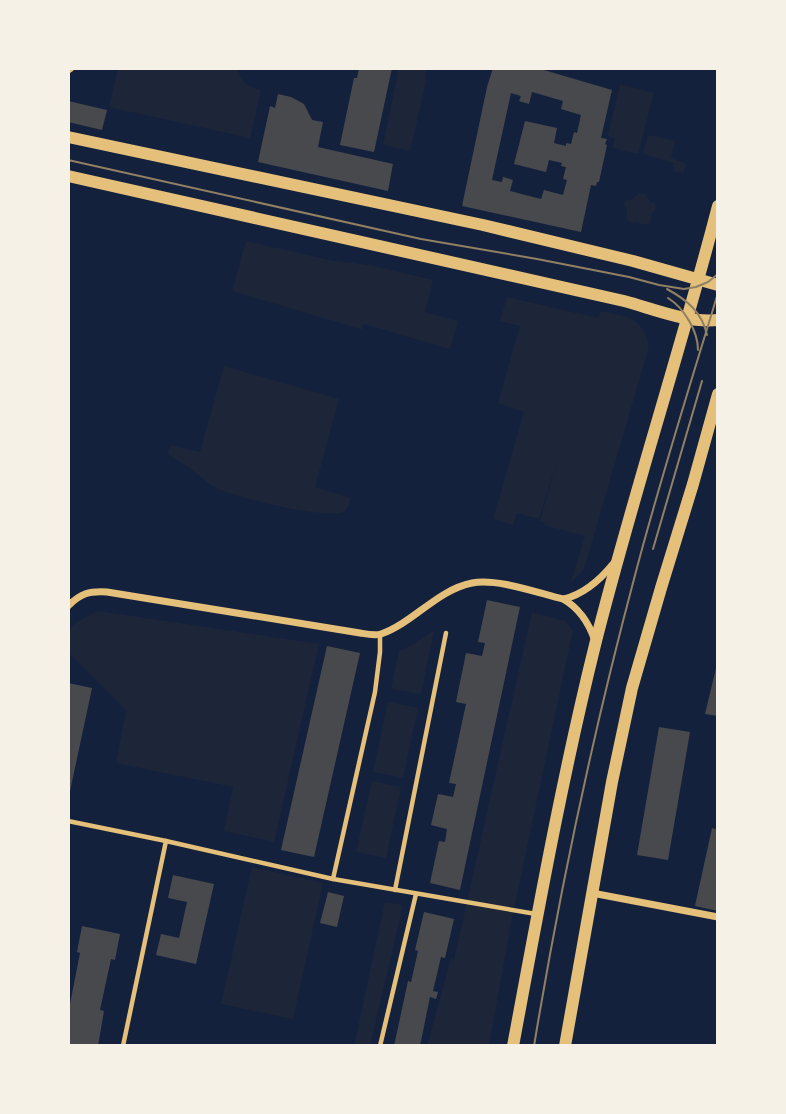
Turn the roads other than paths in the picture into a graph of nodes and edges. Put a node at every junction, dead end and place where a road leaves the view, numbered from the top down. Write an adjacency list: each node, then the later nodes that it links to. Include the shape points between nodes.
1 (68, 137): 4 (main road, via 495,228)
2 (68, 176): 6 (main road)
3 (718, 206): 4 (main road)
4 (698, 279): 5 (main road); 6 (main road)
5 (718, 285)
6 (687, 318): 7 (main road); 9 (main road)
7 (718, 320)
8 (718, 394): 19 (main road, via 632,688)
9 (619, 557): 10 (street, via 595,583); 14 (main road)
10 (563, 599): 13 (street, via 494,583 471,583); 14 (street, via 587,621)
11 (68, 606): 13 (street, via 83,594 107,592)
12 (446, 633): 18 (lane)
13 (380, 635): 17 (lane, via 375,692)
14 (596, 643): 21 (main road)
15 (68, 821): 16 (lane)
16 (166, 841): 17 (lane); 23 (lane)
17 (333, 878): 18 (lane)
18 (395, 890): 20 (lane)
19 (592, 893): 22 (street); 26 (main road)
20 (416, 894): 21 (lane); 24 (lane)
21 (537, 914): 25 (main road)
22 (718, 917)
23 (122, 1046)
24 (380, 1046)
25 (513, 1046)
26 (565, 1046)

